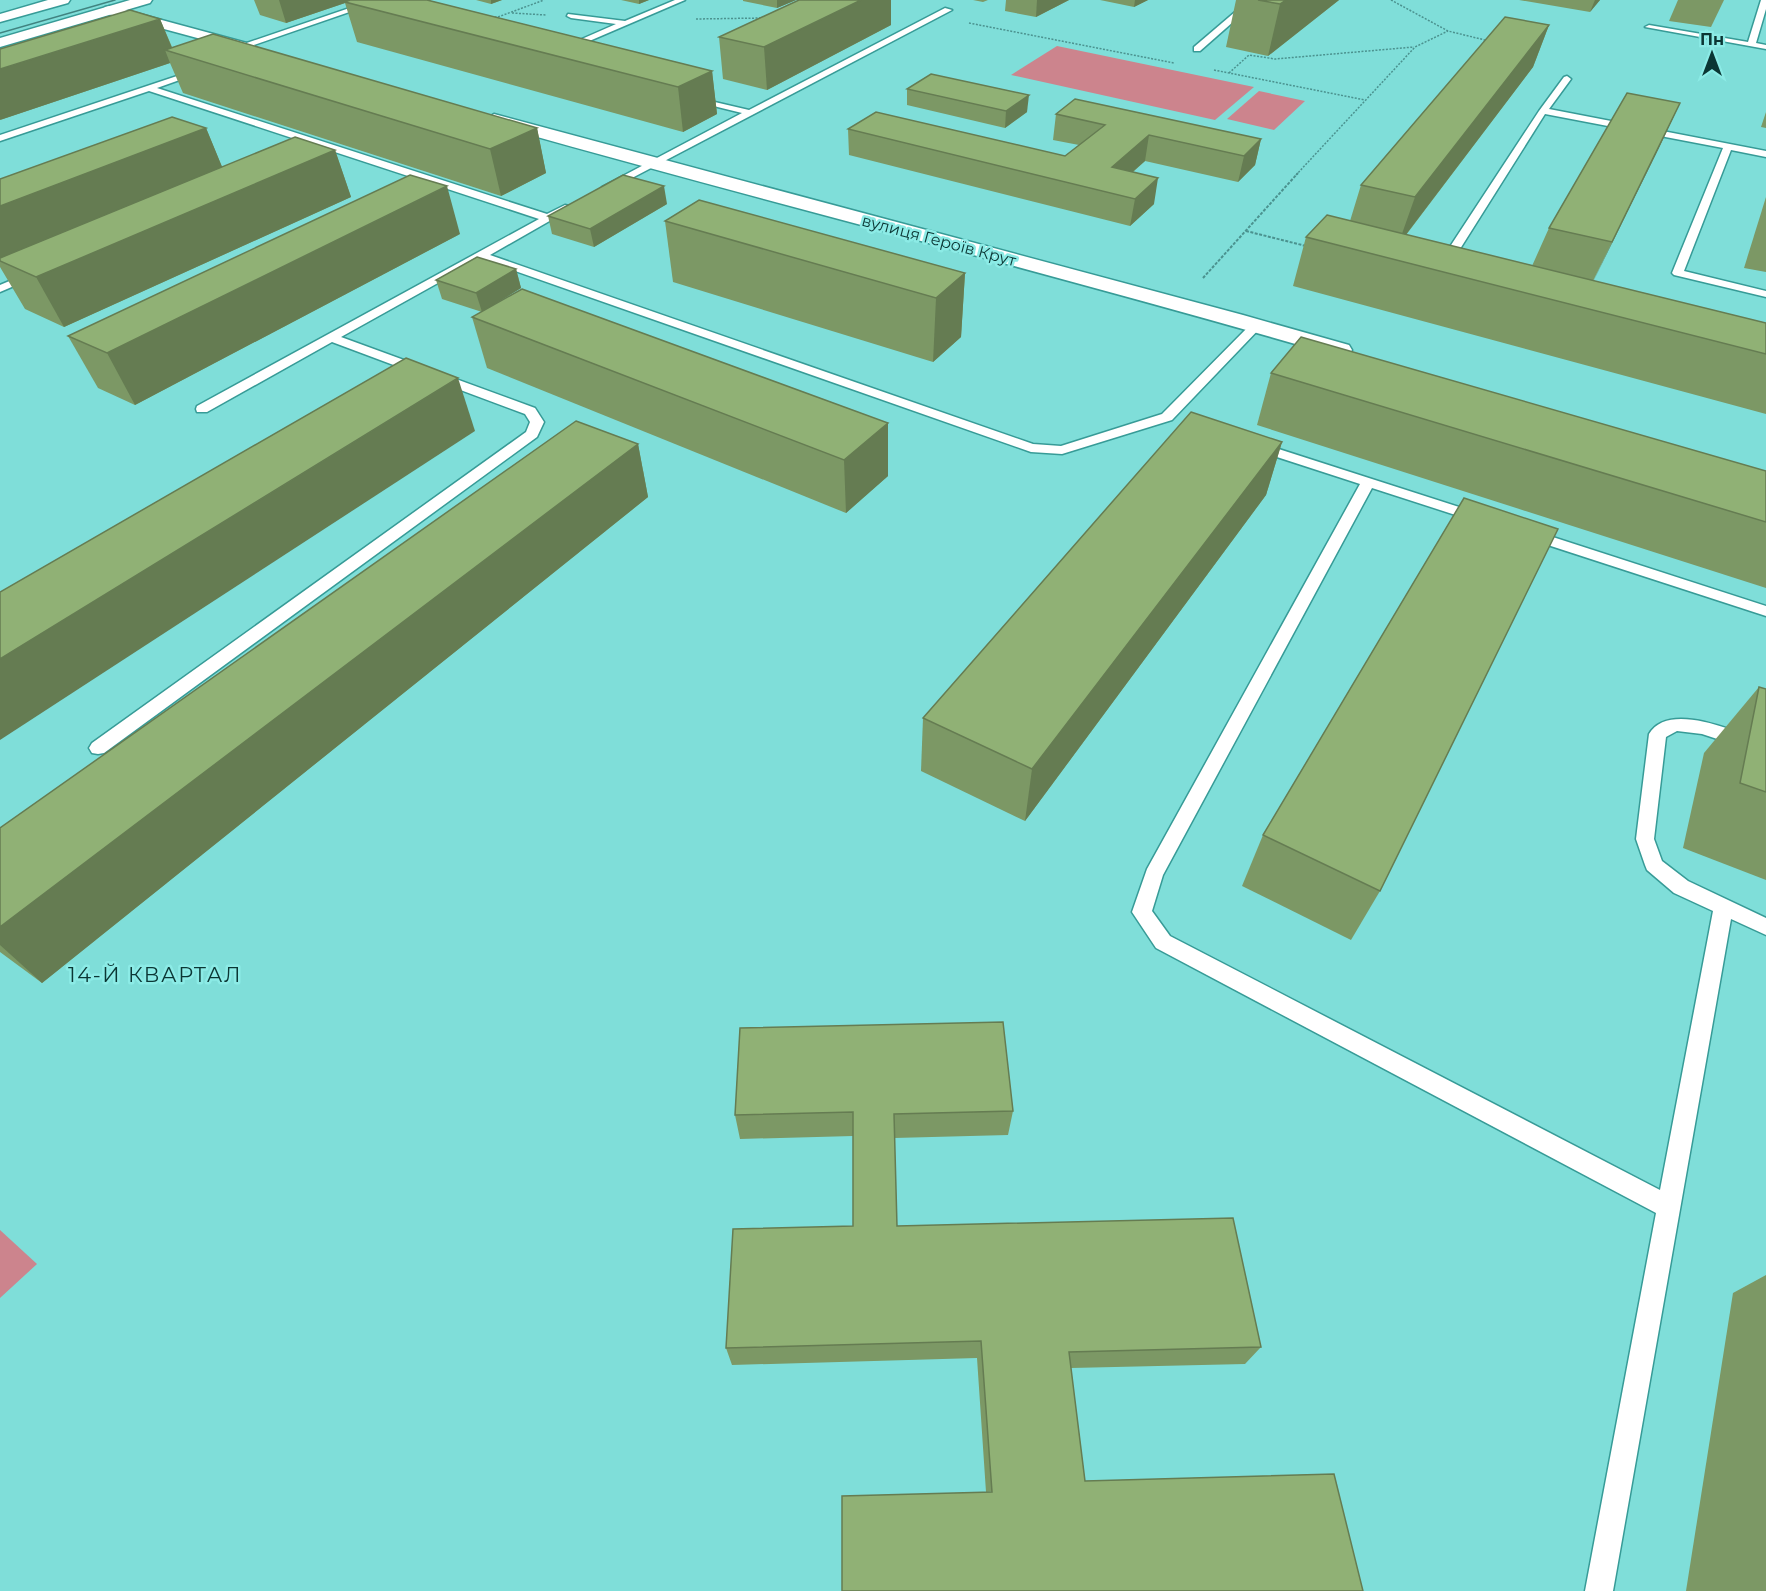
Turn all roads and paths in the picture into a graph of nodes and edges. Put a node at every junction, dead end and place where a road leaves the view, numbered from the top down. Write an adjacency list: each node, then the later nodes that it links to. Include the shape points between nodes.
1 (63, 0): 13 (street)
2 (145, 0): 9 (street)
3 (380, 0): 11 (lane)
4 (544, 0): 12 (path)
5 (681, 0): 20 (lane)
6 (1254, 0): 28 (lane)
7 (1391, 0): 22 (path)
8 (1765, 0): 25 (lane)
9 (110, 10): 24 (street); 29 (street)
10 (948, 10): 16 (lane)
11 (347, 11): 14 (lane); 29 (lane)
12 (510, 13): 15 (path); 17 (path)
13 (2, 16)
14 (368, 16)
15 (571, 16): 20 (lane)
16 (936, 16): 32 (path); 41 (lane)
17 (489, 17)
18 (772, 18): 19 (path)
19 (691, 20)
20 (627, 23): 30 (lane)
21 (1649, 27): 25 (lane)
22 (1448, 31): 23 (path); 26 (path)
23 (1490, 41)
24 (0, 43)
25 (1751, 45): 27 (lane)
26 (1415, 47): 35 (path, via 1275,59 1250,55); 39 (path)
27 (1766, 47)
28 (1197, 49)
29 (242, 52): 31 (street)
30 (557, 52)
31 (268, 53)
32 (1182, 64)
33 (210, 68): 37 (lane)
34 (1206, 69): 35 (path)
35 (1229, 74): 39 (path)
36 (1567, 79): 40 (lane)
37 (147, 88): 43 (lane); 45 (lane)
38 (684, 96): 41 (lane)
39 (1365, 100): 52 (path)
40 (1543, 111): 44 (lane); 56 (lane, via 1435,278)
41 (753, 113): 48 (lane)
42 (479, 114): 48 (street, вулиця Героїв Крут)
43 (0, 138)
44 (1728, 147): 46 (lane); 58 (lane, via 1678,273)
45 (332, 148): 47 (lane); 51 (lane)
46 (1766, 154)
47 (310, 157)
48 (651, 164): 49 (lane); 59 (street, вулиця Героїв Крут)
49 (599, 191)
50 (579, 202): 51 (lane)
51 (548, 218): 54 (lane)
52 (1246, 231): 53 (path); 59 (path)
53 (1313, 248)
54 (480, 255): 60 (lane, via 1031,448 1062,450 1173,419); 61 (lane)
55 (43, 271): 57 (lane)
56 (1447, 281)
57 (0, 289)
58 (1766, 294)
59 (1180, 304): 60 (street, вулиця Героїв Крут)
60 (1257, 326): 62 (street, вулиця Героїв Крут)
61 (331, 338): 63 (lane); 69 (lane, via 530,411 537,422 532,434)
62 (1359, 356)
63 (202, 409)
64 (1245, 442): 65 (lane)
65 (1368, 482): 66 (lane); 73 (lane, via 1154,874 1142,912 1163,942)
66 (1493, 523)
67 (1516, 530): 68 (lane)
68 (1766, 611)
69 (98, 748)
70 (1766, 749): 71 (lane, via 1703,728 1674,724 1658,734 1645,839 1654,865 1681,887)
71 (1723, 907): 72 (lane); 73 (lane)
72 (1766, 927)
73 (1668, 1207): 74 (lane)
74 (1599, 1591)

